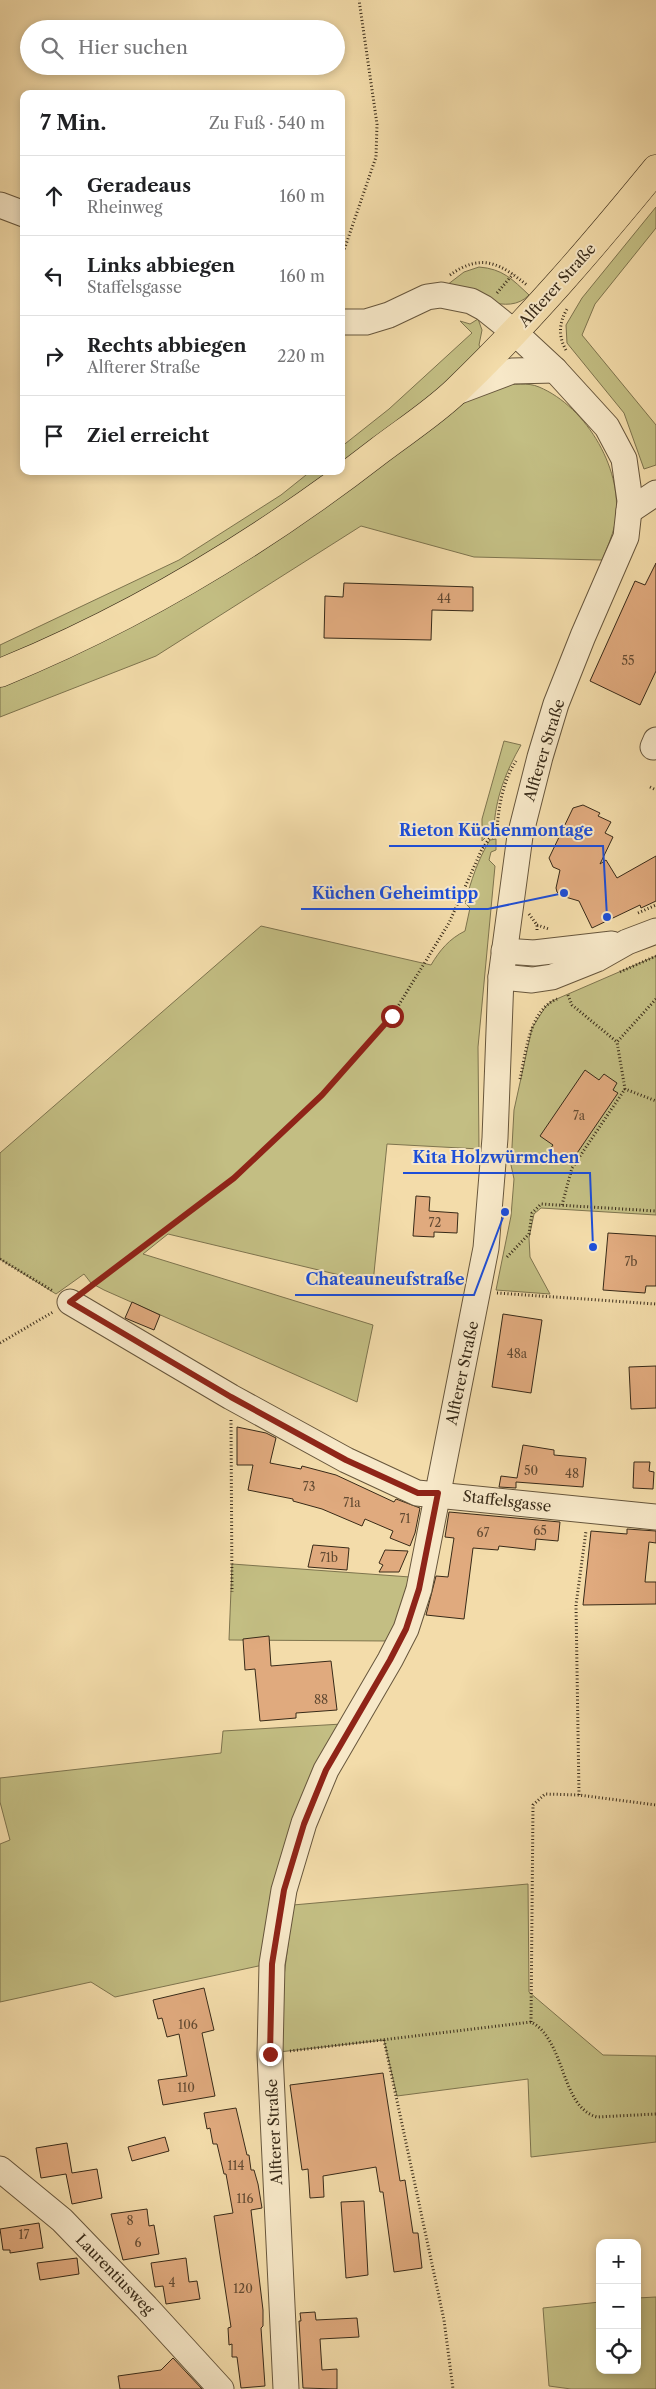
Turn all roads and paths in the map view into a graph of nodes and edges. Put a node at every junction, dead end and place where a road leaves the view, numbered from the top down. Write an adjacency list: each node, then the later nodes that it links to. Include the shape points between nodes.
1 (360, 0): 5 (path, via 377,124 376,157)
2 (656, 169): 7 (main road, Alfterer Straße)
3 (0, 205): 4 (street)
4 (20, 212)
5 (345, 247)
6 (427, 297): 7 (path, via 451,274 471,264 487,262 501,266); 8 (street, via 366,322); 9 (street, via 452,296 471,301)
7 (545, 300): 9 (main road, Alfterer Straße)
8 (345, 322)
9 (514, 332): 10 (street, Alfterer Straße); 11 (main road)
10 (555, 370): 11 (street, via 512,371); 13 (street, Alfterer Straße, via 607,427 624,459)
11 (454, 393): 14 (main road, via 343,478 210,568 93,631)
12 (656, 494): 13 (street)
13 (629, 511): 17 (street, Alfterer Straße, via 626,537 556,704)
14 (0, 673)
15 (650, 787): 16 (path)
16 (656, 790)
17 (520, 836): 20 (street, Alfterer Straße); 36 (path, via 497,832 489,839 449,923 392,1016 322,1095 234,1178)
18 (656, 931): 19 (street)
19 (627, 942): 20 (street, via 534,953); 23 (street, via 597,959 552,977 532,980)
20 (504, 951): 23 (street, Alfterer Straße)
21 (656, 956): 22 (path)
22 (614, 975)
23 (502, 977): 40 (street, Alfterer Straße, via 495,1138 486,1248)
24 (575, 992): 25 (path)
25 (568, 995): 27 (path, via 572,1005); 28 (path, via 546,1006 536,1020)
26 (656, 999): 27 (path)
27 (617, 1042): 29 (path)
28 (518, 1085)
29 (625, 1089): 30 (path); 31 (path, via 572,1168)
30 (656, 1101)
31 (562, 1205): 32 (path); 34 (path, via 541,1204 532,1213 529,1234)
32 (656, 1212)
33 (0, 1259): 36 (path)
34 (505, 1259)
35 (500, 1293): 37 (path)
36 (70, 1302): 38 (path); 39 (street, Staffelsgasse)
37 (656, 1304)
38 (0, 1343)
39 (231, 1397): 40 (street, Staffelsgasse, via 392,1482 418,1493); 43 (path)
40 (438, 1493): 41 (street, Staffelsgasse); 48 (street, Alfterer Straße, via 419,1589 406,1629 326,1770 304,1824 284,1890 272,1964)
41 (588, 1511): 42 (street, Staffelsgasse); 44 (path, via 576,1605)
42 (656, 1517)
43 (232, 1592)
44 (578, 1795): 45 (path); 46 (path, via 545,1794 533,1805)
45 (656, 1805)
46 (531, 2022): 47 (path); 49 (path, via 546,2034 576,2100 588,2114)
47 (384, 2040): 48 (path); 53 (path, via 444,2320)
48 (270, 2054): 52 (street, Alfterer Straße)
49 (656, 2114)
50 (0, 2169): 51 (street, Laurentiusweg, via 62,2220)
51 (221, 2389)
52 (286, 2389)
53 (454, 2389)

